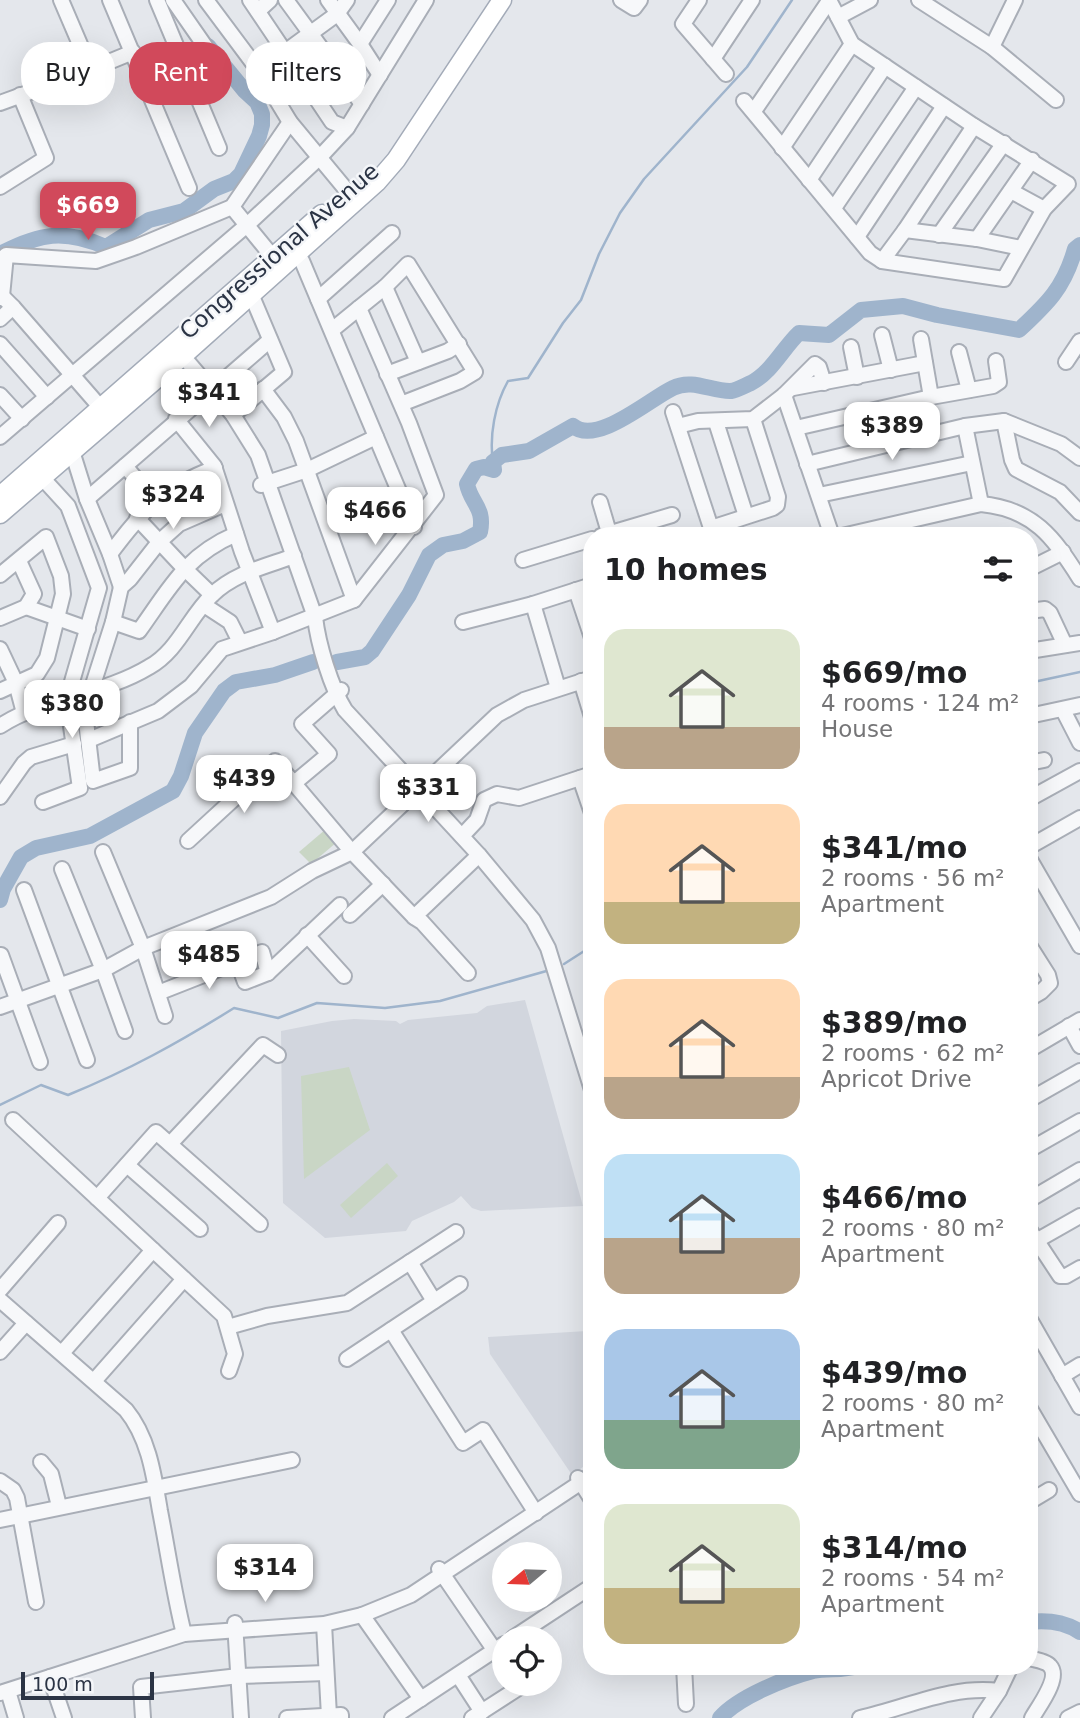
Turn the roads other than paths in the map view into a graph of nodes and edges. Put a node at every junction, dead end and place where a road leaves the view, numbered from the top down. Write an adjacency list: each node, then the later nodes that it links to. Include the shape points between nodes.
1 (61, 0): 26 (street)
2 (110, 0): 33 (street)
3 (157, 0): 56 (street)
4 (173, 0): 27 (street)
5 (206, 0): 37 (street)
6 (270, 0): 22 (street)
7 (286, 0): 25 (street)
8 (328, 0): 23 (street)
9 (347, 0): 23 (street)
10 (388, 0): 32 (street)
11 (425, 0): 41 (street)
12 (489, 0): 64 (main road, Congressional Avenue, via 388,154)
13 (502, 0): 74 (main road, Congressional Avenue, via 389,170)
14 (621, 0): 15 (street, via 634,9)
15 (640, 0)
16 (699, 0): 38 (street, via 683,24)
17 (752, 0): 38 (street)
18 (829, 0): 24 (street); 57 (street, via 749,106)
19 (870, 0): 24 (street)
20 (919, 0): 35 (street)
21 (1015, 0): 35 (street)
22 (254, 6): 28 (street)
23 (337, 13): 25 (street); 31 (street)
24 (838, 17): 34 (street)
25 (310, 34): 29 (street); 30 (street)
26 (78, 42)
27 (202, 42)
28 (278, 42)
29 (299, 42)
30 (316, 42)
31 (359, 42)
32 (361, 42)
33 (129, 43)
34 (852, 44): 39 (street); 57 (street)
35 (992, 47): 45 (street)
36 (366, 53): 41 (street)
37 (246, 54)
38 (713, 59): 40 (street)
39 (885, 66): 42 (street); 60 (street)
40 (726, 74)
41 (380, 75): 44 (street)
42 (916, 87): 51 (street); 66 (street)
43 (20, 95): 46 (street); 61 (street, via 46,158)
44 (366, 98)
45 (1056, 100)
46 (0, 103)
47 (155, 105): 62 (street)
48 (280, 105): 52 (street)
49 (321, 105): 54 (street, via 332,122)
50 (361, 105): 54 (street)
51 (944, 106): 53 (street); 72 (street)
52 (290, 122): 58 (street); 65 (street)
53 (974, 125): 55 (street); 69 (street)
54 (347, 128): 58 (street)
55 (1003, 144): 59 (street); 71 (street)
56 (219, 148)
57 (782, 148): 60 (street)
58 (320, 157): 64 (street); 68 (street)
59 (1032, 160): 63 (street); 67 (street, via 1068,184)
60 (809, 180): 66 (street)
61 (0, 187)
62 (189, 188)
63 (1010, 191): 67 (street); 73 (street)
64 (348, 192): 74 (main road, Congressional Avenue)
65 (232, 207): 68 (street); 80 (street, via 96,261 6,255)
66 (834, 208): 72 (street)
67 (1044, 209): 75 (street)
68 (247, 225): 76 (street); 101 (street)
69 (905, 230): 71 (street); 77 (street)
70 (393, 233): 81 (street)
71 (939, 235): 73 (street)
72 (857, 237): 77 (street)
73 (977, 239): 75 (street)
74 (293, 247): 76 (main road, Congressional Avenue); 79 (main road, Congressional Avenue); 81 (street)
75 (1021, 248): 77 (street, via 1003,279)
76 (272, 256): 94 (main road, Congressional Avenue)
77 (882, 261)
78 (385, 287): 83 (street); 91 (street, via 408,264); 96 (street)
79 (251, 294): 88 (street); 94 (main road, Congressional Avenue)
80 (1, 297): 82 (street)
81 (318, 299): 85 (street)
82 (13, 307): 84 (street); 101 (street)
83 (359, 308): 85 (street); 100 (street)
84 (0, 319)
85 (332, 330): 122 (street)
86 (882, 335): 99 (street)
87 (921, 339): 98 (street)
88 (270, 340): 104 (street, via 284,372); 107 (street)
89 (1080, 341): 97 (street)
90 (0, 344): 109 (street)
91 (459, 344): 96 (street); 111 (street, via 475,372)
92 (851, 346): 102 (street)
93 (959, 352): 105 (street)
94 (176, 355): 107 (street); 112 (main road, Congressional Avenue); 123 (main road, Congressional Avenue)
95 (996, 361): 105 (street, via 999,382)
96 (418, 362): 100 (street)
97 (1066, 362)
98 (925, 363): 99 (street); 110 (street)
99 (891, 370): 102 (street)
100 (387, 374): 111 (street)
101 (74, 375): 109 (street); 112 (street)
102 (857, 377): 103 (street)
103 (824, 383): 106 (street); 106 (street, via 815,364)
104 (264, 389): 113 (street); 129 (street, via 291,429)
105 (969, 390): 110 (street)
106 (788, 392): 116 (street); 120 (street)
107 (209, 394): 113 (street); 115 (street); 131 (street)
108 (0, 395): 114 (street)
109 (47, 397): 114 (street)
110 (931, 397): 120 (street)
111 (401, 404): 144 (street, via 436,495)
112 (101, 408): 130 (main road, Congressional Avenue)
113 (233, 415): 131 (street, via 258,455)
114 (22, 419): 121 (street)
115 (176, 419): 127 (street); 128 (street)
116 (753, 419): 118 (street); 142 (street, via 778,505)
117 (1004, 421): 119 (street); 124 (street, via 1062,444); 139 (street, via 1016,469 1060,492)
118 (716, 422): 142 (street); 147 (street, via 675,419)
119 (965, 426): 125 (street); 126 (street)
120 (796, 428): 126 (street)
121 (0, 437)
122 (376, 437): 129 (street); 144 (street)
123 (72, 452): 130 (main road, Congressional Avenue); 134 (street)
124 (1080, 458)
125 (972, 463): 132 (street); 138 (street)
126 (807, 464): 132 (street)
127 (125, 466): 134 (street); 135 (street)
128 (215, 468): 135 (street, via 186,479); 137 (street)
129 (307, 470): 131 (street); 168 (street)
130 (38, 472): 133 (main road, Congressional Avenue); 140 (main road, Congressional Avenue); 178 (street, via 68,506 99,588)
131 (265, 484): 156 (street)
132 (819, 495): 149 (street)
133 (0, 496)
134 (87, 499): 155 (street)
135 (155, 502): 143 (street)
136 (600, 502): 145 (street)
137 (225, 504): 151 (street); 152 (street, via 179,523)
138 (981, 504): 150 (street); 154 (street, via 1025,515)
139 (1080, 513)
140 (0, 514)
141 (672, 515): 146 (street)
142 (746, 516): 148 (street)
143 (137, 518): 152 (street); 155 (street)
144 (414, 527): 168 (street)
145 (605, 527)
146 (633, 527)
147 (710, 527)
148 (723, 527)
149 (829, 527)
150 (890, 527)
151 (236, 534): 160 (street, via 212,544); 161 (street)
152 (159, 542): 160 (street); 164 (street)
153 (583, 542): 157 (street)
154 (1063, 552): 159 (street); 163 (street)
155 (110, 554): 164 (street)
156 (290, 557): 161 (street); 174 (street)
157 (523, 560)
158 (19, 561): 162 (street); 170 (street, via 34,594); 175 (street, via 46,537 64,594)
159 (1038, 564)
160 (184, 568): 167 (street); 176 (street, via 139,631)
161 (251, 571): 167 (street); 179 (street)
162 (0, 575)
163 (1080, 579)
164 (121, 587): 176 (street)
165 (583, 588): 166 (street)
166 (576, 590): 169 (street); 172 (street)
167 (208, 600): 180 (street, via 230,622); 190 (street, via 153,666)
168 (354, 600): 174 (street)
169 (533, 604): 177 (street); 187 (street)
170 (26, 607): 173 (street); 175 (street)
171 (1038, 609): 182 (street, via 1050,612)
172 (583, 611)
173 (0, 618)
174 (311, 618): 179 (street); 189 (street)
175 (57, 620): 178 (street); 186 (street, via 47,658 37,674)
176 (113, 622): 190 (street)
177 (463, 622)
178 (88, 629): 191 (street)
179 (273, 632): 180 (street)
180 (240, 642): 196 (street, via 222,649 175,700)
181 (1080, 643): 182 (street)
182 (1065, 645): 183 (street)
183 (1038, 650)
184 (0, 652): 186 (street)
185 (583, 680): 187 (street)
186 (16, 683): 188 (street); 194 (street)
187 (558, 688): 204 (street, via 509,707)
188 (0, 691)
189 (339, 692): 203 (street, via 302,724 330,754); 204 (street, via 355,722)
190 (87, 693): 191 (street); 198 (street)
191 (67, 699): 194 (street); 200 (street)
192 (1080, 705): 193 (street)
193 (1063, 710): 195 (street); 199 (street)
194 (24, 713): 197 (street)
195 (1038, 714)
196 (130, 722): 198 (street); 198 (street, via 130,768 93,781)
197 (0, 726)
198 (89, 740)
199 (1080, 743)
200 (74, 744): 206 (street, via 23,763); 207 (street, via 80,788)
201 (1080, 771): 205 (street)
202 (583, 777): 209 (street, via 519,798 497,794 484,800 477,820)
203 (293, 784): 210 (street, via 275,761); 213 (street)
204 (422, 786): 209 (street); 213 (street)
205 (1038, 794)
206 (0, 797)
207 (43, 802)
208 (1080, 818): 211 (street)
209 (465, 833): 214 (street); 221 (street, via 540,914)
210 (188, 841)
211 (1038, 842)
212 (103, 852): 223 (street)
213 (352, 852): 217 (street); 223 (street, via 271,897)
214 (480, 855): 219 (street); 221 (street)
215 (62, 869): 227 (street)
216 (1038, 874): 222 (street)
217 (383, 884): 219 (street); 220 (street)
218 (24, 890): 232 (street)
219 (414, 917): 229 (street)
220 (307, 935): 228 (street); 230 (street)
221 (551, 946): 231 (street)
222 (1080, 946)
223 (143, 947): 227 (street); 233 (street)
224 (1, 955): 235 (street)
225 (1038, 959): 234 (street, via 1050,983)
226 (237, 960): 228 (street, via 262,952); 228 (street, via 245,982); 233 (street)
227 (103, 970): 232 (street); 239 (street)
228 (268, 973)
229 (468, 973)
230 (344, 976)
231 (564, 983): 240 (street); 244 (street)
232 (61, 985): 235 (street); 245 (street)
233 (158, 993): 237 (street)
234 (1038, 994)
235 (17, 1001): 236 (street); 246 (street)
236 (0, 1007)
237 (166, 1016)
238 (1075, 1023): 241 (street); 242 (street)
239 (125, 1031)
240 (583, 1037)
241 (1038, 1045)
242 (1080, 1046)
243 (278, 1055): 251 (street, via 262,1045)
244 (583, 1056)
245 (87, 1060)
246 (40, 1062)
247 (1080, 1070): 248 (street)
248 (1038, 1095)
249 (13, 1120): 256 (street)
250 (1080, 1121): 252 (street)
251 (170, 1144): 253 (street, via 156,1132); 259 (street)
252 (1038, 1145)
253 (127, 1165): 256 (street); 260 (street)
254 (1080, 1170): 255 (street)
255 (1038, 1195)
256 (97, 1198): 264 (street)
257 (1080, 1216): 262 (street)
258 (58, 1223): 269 (street)
259 (260, 1224)
260 (200, 1228)
261 (456, 1232): 265 (street)
262 (1038, 1233)
263 (1038, 1244): 266 (street, via 1060,1276)
264 (153, 1250): 267 (street); 277 (street)
265 (410, 1262): 271 (street); 273 (street, via 347,1303)
266 (1080, 1268)
267 (184, 1279): 273 (street, via 224,1316); 282 (street)
268 (460, 1284): 271 (street)
269 (0, 1290)
270 (0, 1300): 272 (street)
271 (434, 1301): 274 (street)
272 (26, 1322): 276 (street); 277 (street)
273 (228, 1327): 280 (street, via 235,1354)
274 (391, 1329): 278 (street); 295 (street, via 463,1443 483,1430)
275 (1038, 1334): 281 (street)
276 (0, 1352)
277 (62, 1353): 282 (street)
278 (346, 1359)
279 (1080, 1366): 281 (street)
280 (229, 1371)
281 (1062, 1376): 283 (street)
282 (94, 1381): 290 (street, via 135,1421)
283 (1080, 1407)
284 (1038, 1420): 287 (street)
285 (292, 1460): 290 (street)
286 (41, 1462): 294 (street, via 51,1474)
287 (1074, 1472): 292 (street)
288 (583, 1479): 295 (street)
289 (0, 1481): 296 (street, via 13,1490)
290 (156, 1486): 294 (street); 305 (street)
291 (1049, 1490): 293 (street)
292 (1080, 1494)
293 (1038, 1497)
294 (59, 1506): 296 (street)
295 (534, 1510): 298 (street)
296 (19, 1514): 297 (street); 300 (street)
297 (0, 1520)
298 (440, 1571): 301 (street, via 411,1595); 303 (street, via 345,1612); 306 (street)
299 (583, 1592): 304 (street)
300 (36, 1602)
301 (362, 1615): 302 (street); 318 (street)
302 (324, 1624): 303 (street); 309 (street)
303 (235, 1626): 305 (street); 313 (street)
304 (531, 1626)
305 (183, 1630): 314 (street); 315 (street)
306 (492, 1638)
307 (492, 1652): 310 (street)
308 (1038, 1661): 331 (street, via 1053,1669 1051,1685)
309 (326, 1673): 313 (street); 322 (street)
310 (458, 1675): 318 (street); 321 (street)
311 (684, 1675): 319 (street)
312 (1007, 1675): 316 (street)
313 (239, 1676): 325 (street, via 141,1687); 326 (street)
314 (50, 1677): 315 (street); 324 (street)
315 (3, 1690): 323 (street)
316 (999, 1692): 329 (street, via 954,1691); 330 (street)
317 (504, 1696): 321 (street)
318 (421, 1699): 328 (street)
319 (686, 1704)
320 (1080, 1712): 332 (street)
321 (477, 1715)
322 (335, 1717): 327 (street)
323 (16, 1718)
324 (64, 1718)
325 (143, 1718)
326 (241, 1718)
327 (287, 1718)
328 (393, 1718)
329 (860, 1718)
330 (981, 1718)
331 (1032, 1718)
332 (1068, 1718)

